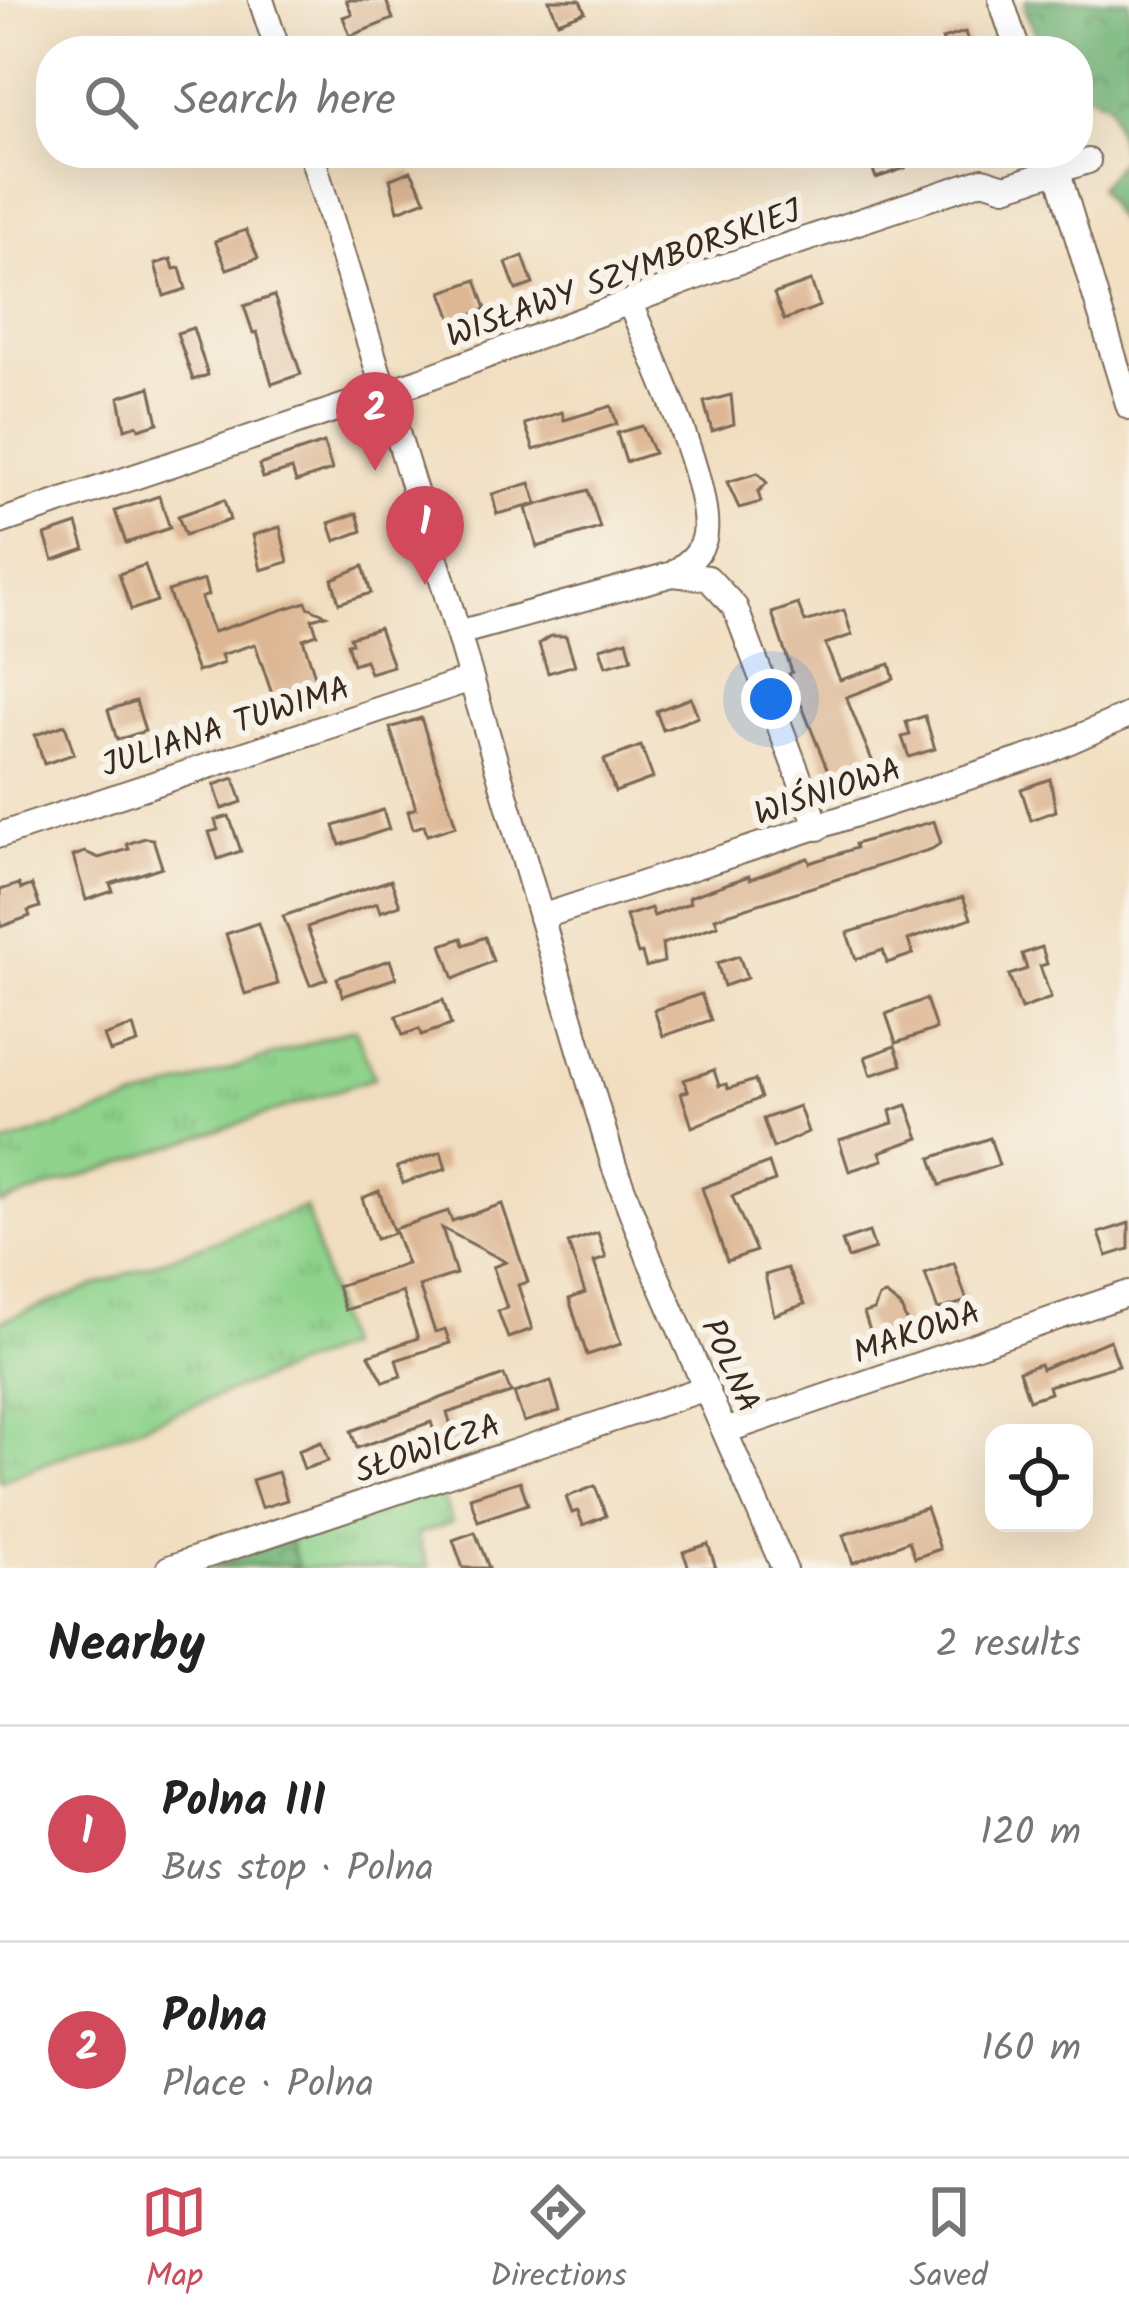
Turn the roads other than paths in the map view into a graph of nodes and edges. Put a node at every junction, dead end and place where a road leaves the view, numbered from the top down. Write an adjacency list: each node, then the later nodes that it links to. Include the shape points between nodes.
1 (261, 0): 3 (street)
2 (1001, 0): 4 (street)
3 (273, 36)
4 (1013, 36)
5 (316, 168): 9 (street, POLNA)
6 (1042, 168): 8 (street, WISŁAWY SZYMBORSKIEJ, via 1005,187 983,180)
7 (1056, 168): 10 (street)
8 (630, 304): 9 (street, WISŁAWY SZYMBORSKIEJ); 12 (street, via 677,415 704,516 701,547)
9 (385, 392): 11 (street, WISŁAWY SZYMBORSKIEJ); 13 (street, POLNA)
10 (1129, 407)
11 (0, 522)
12 (673, 574): 13 (street); 16 (street, via 700,574 731,599)
13 (458, 633): 14 (street, POLNA)
14 (471, 679): 17 (street, JULIANA TUWIMA); 18 (street, POLNA)
15 (1129, 715): 16 (street, WIŚNIOWA, via 1059,748)
16 (818, 828): 18 (street, WIŚNIOWA)
17 (0, 835)
18 (541, 916): 20 (street, POLNA, via 619,1179)
19 (1129, 1293): 21 (street, MAKOWA)
20 (706, 1388): 21 (street, POLNA); 22 (street, SŁOWICZA)
21 (725, 1431): 23 (street, POLNA)
22 (169, 1568)
23 (784, 1568)

